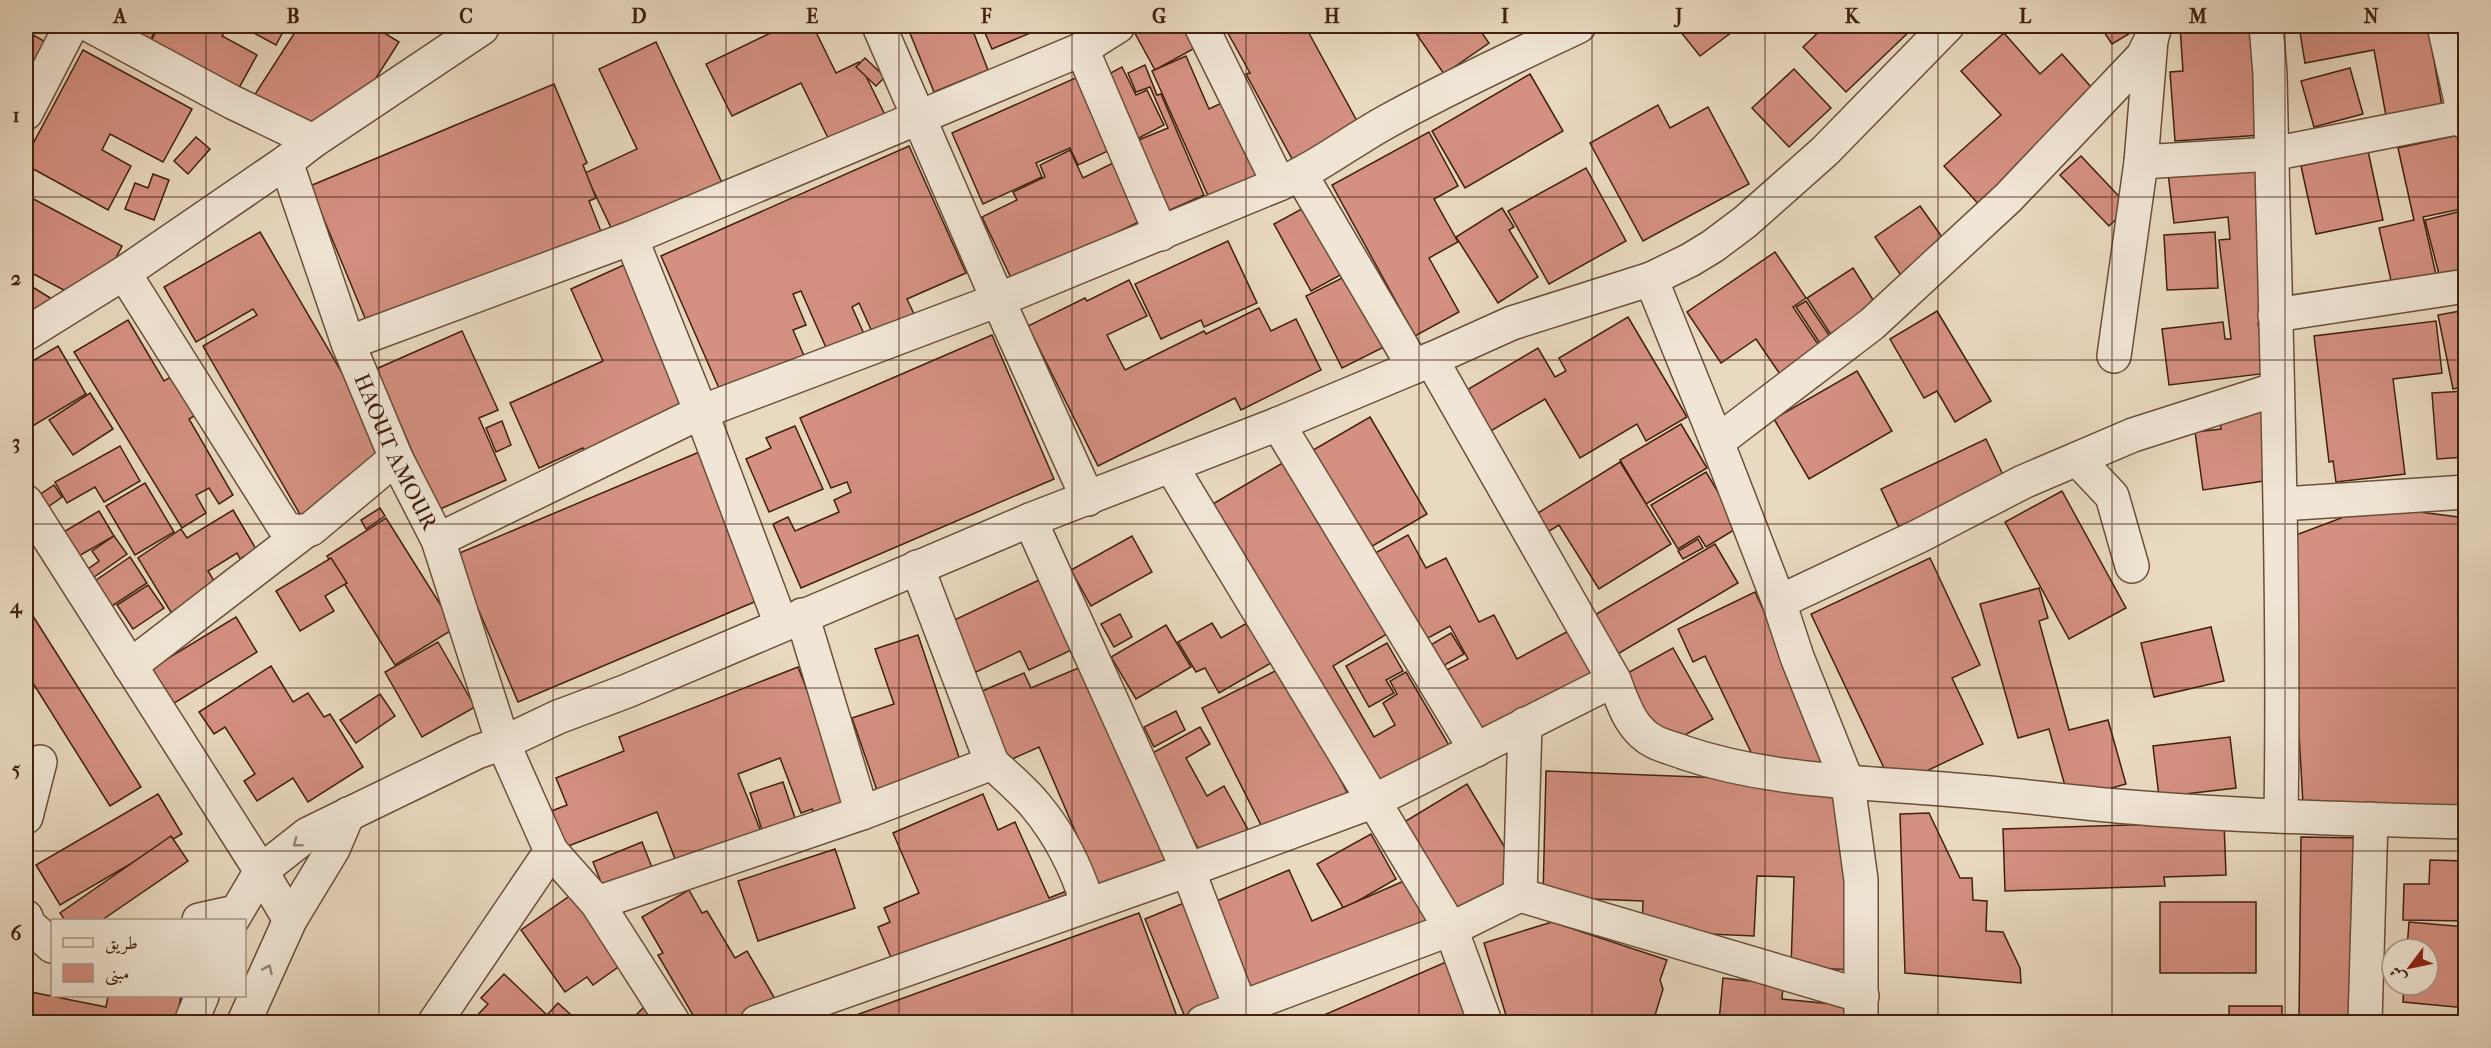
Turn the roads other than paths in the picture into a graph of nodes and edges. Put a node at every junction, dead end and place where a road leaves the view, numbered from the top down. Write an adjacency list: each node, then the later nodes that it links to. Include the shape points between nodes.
1 (70, 26): 13 (street)
2 (91, 26): 16 (street)
3 (879, 26): 14 (street)
4 (1118, 26): 12 (street)
5 (1201, 26): 20 (street)
6 (1579, 26): 20 (street, via 1433,96)
7 (2266, 26): 17 (street)
8 (2444, 26): 15 (street)
9 (1939, 28): 24 (street, via 1825,151 1745,222 1713,246)
10 (461, 32): 16 (street)
11 (2153, 33): 19 (street); 35 (street, via 2143,56 2008,198 1872,324)
12 (1080, 50): 14 (street); 21 (street)
13 (26, 114)
14 (920, 118): 22 (street); 26 (street)
15 (2465, 118): 17 (street)
16 (313, 141): 18 (street)
17 (2272, 154): 19 (street); 27 (street)
18 (286, 162): 23 (street); 29 (street, HAOUT AMOUR)
19 (2141, 162): 30 (street)
20 (1290, 179): 21 (street); 31 (street)
21 (1161, 234): 26 (street)
22 (631, 238): 29 (street); 33 (street)
23 (124, 273): 28 (street); 44 (street, via 283,525)
24 (1651, 279): 31 (street, via 1512,323); 35 (street)
25 (2466, 286): 27 (street)
26 (998, 300): 33 (street); 40 (street)
27 (2275, 315): 32 (street)
28 (26, 334)
29 (348, 343): 36 (street, HAOUT AMOUR)
30 (2114, 356)
31 (1422, 363): 34 (street); 51 (street)
32 (2277, 389): 37 (street, via 2133,435); 42 (street)
33 (701, 412): 45 (street); 49 (street)
34 (1278, 424): 38 (street); 54 (street)
35 (1718, 442): 48 (street)
36 (396, 458): 44 (street); 45 (street, HAOUT AMOUR)
37 (2077, 459): 46 (street, via 2112,496); 48 (street)
38 (1171, 466): 40 (street); 58 (street)
39 (2466, 492): 42 (street)
40 (1088, 499): 43 (street)
41 (26, 502): 50 (street)
42 (2281, 504): 61 (street)
43 (1030, 520): 47 (street); 66 (street)
44 (304, 532): 50 (street)
45 (438, 540): 53 (street, HAOUT AMOUR)
46 (2132, 566)
47 (917, 567): 49 (street); 56 (street)
48 (1779, 602): 57 (street)
49 (791, 620): 53 (street); 59 (street)
50 (130, 666): 67 (street)
51 (1614, 680): 52 (street); 57 (street, via 1627,713 1641,733 1655,742 1718,764)
52 (1525, 724): 54 (street); 68 (street)
53 (504, 743): 60 (street); 65 (street, HAOUT AMOUR)
54 (1476, 750): 58 (street)
55 (40, 762): 62 (street)
56 (992, 763): 59 (street); 70 (street, via 1036,805 1051,827 1070,858)
57 (1848, 784): 61 (street); 78 (street, via 1861,879)
58 (1374, 801): 66 (street); 75 (street)
59 (862, 813): 69 (street)
60 (348, 814): 67 (street, one-way to 67, via 308,834); 74 (street, via 333,849)
61 (2281, 816): 63 (street)
62 (26, 817)
63 (2371, 819): 64 (street); 87 (street)
64 (2466, 822)
65 (551, 851): 69 (street, HAOUT AMOUR); 82 (street)
66 (1188, 870): 70 (street); 79 (street)
67 (261, 871): 71 (street); 74 (street)
68 (1520, 895): 75 (street); 78 (street)
69 (597, 903): 83 (street, HAOUT AMOUR)
70 (1088, 905): 84 (street)
71 (233, 916): 73 (street)
72 (26, 917): 76 (street, via 29,925)
73 (213, 919)
74 (290, 920): 81 (street, one-way to 74)
75 (1451, 929): 79 (street); 86 (street)
76 (51, 945)
77 (202, 997): 80 (street)
78 (1861, 1009)
79 (1243, 1015): 85 (street)
80 (191, 1023)
81 (244, 1023)
82 (435, 1023)
83 (673, 1023)
84 (757, 1023)
85 (1203, 1023)
86 (1485, 1023)
87 (2365, 1023)

